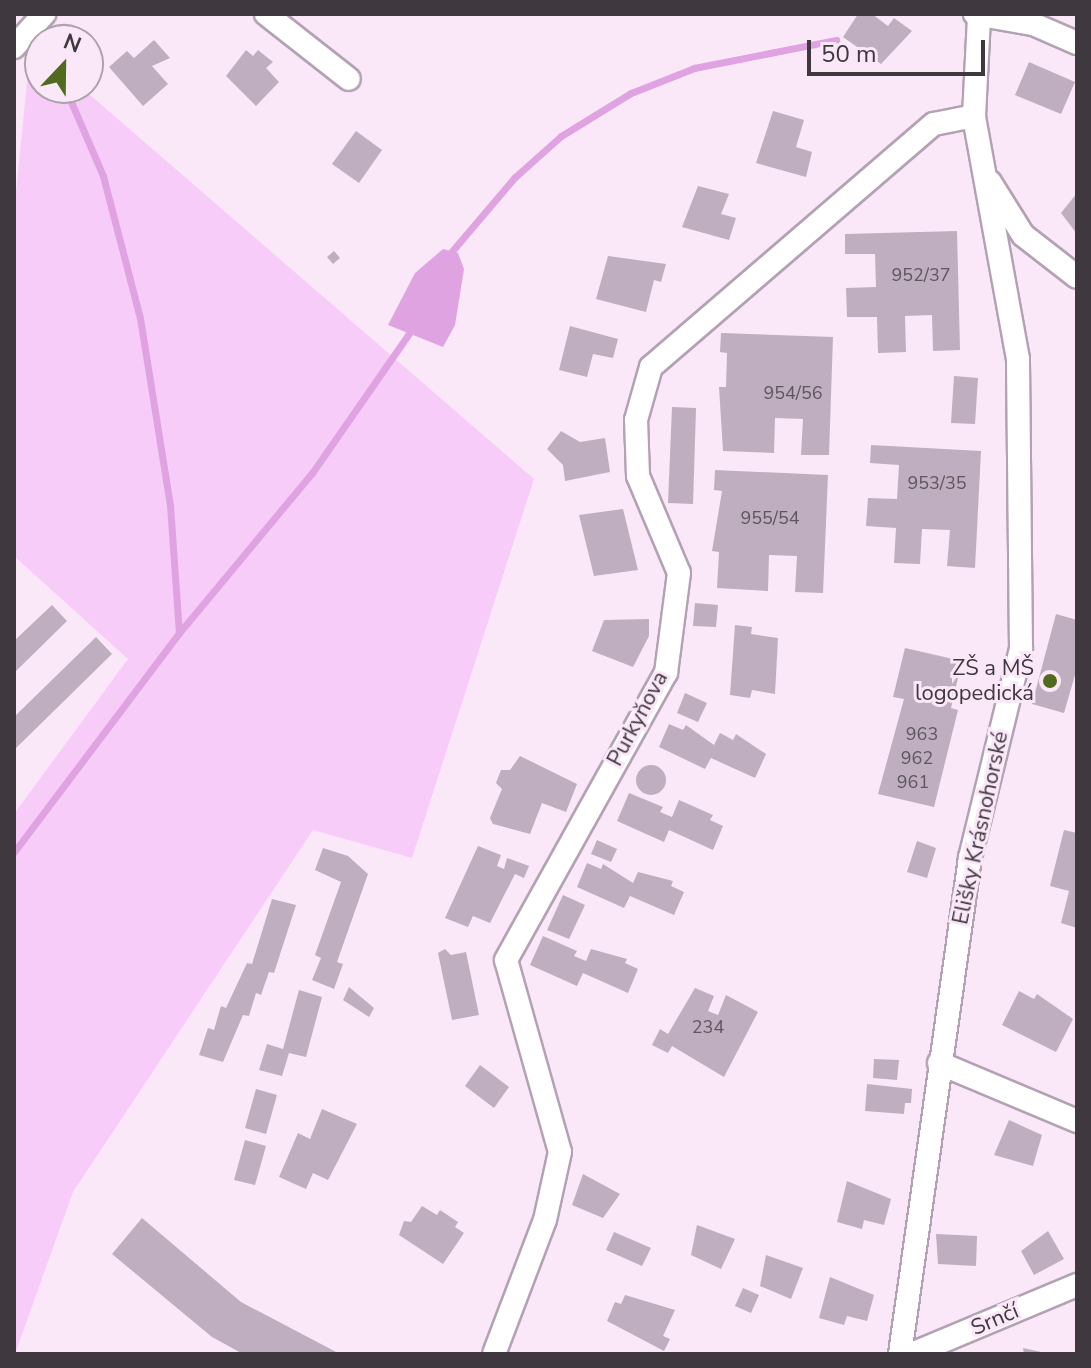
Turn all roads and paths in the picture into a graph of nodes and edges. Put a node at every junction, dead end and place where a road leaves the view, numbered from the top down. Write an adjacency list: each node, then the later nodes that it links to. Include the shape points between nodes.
1 (44, 14): 5 (street)
2 (266, 14): 6 (street)
3 (977, 15): 4 (street, via 1033,24); 7 (street, Elišky Krásnohorské)
4 (1077, 43)
5 (14, 47)
6 (349, 79)
7 (974, 116): 8 (street, Elišky Krásnohorské); 13 (street, Purkyňova, via 934,124 651,367 636,420 638,476 679,573 666,673 506,960 560,1152 545,1220)
8 (982, 168): 9 (street, via 1023,235); 10 (street, Elišky Krásnohorské, via 1018,359 1021,649 970,858)
9 (1077, 277)
10 (939, 1063): 11 (street); 14 (street, Elišky Krásnohorské)
11 (1077, 1121)
12 (1077, 1285): 15 (street, Srnčí)
13 (494, 1354)
14 (900, 1354)
15 (912, 1354)

